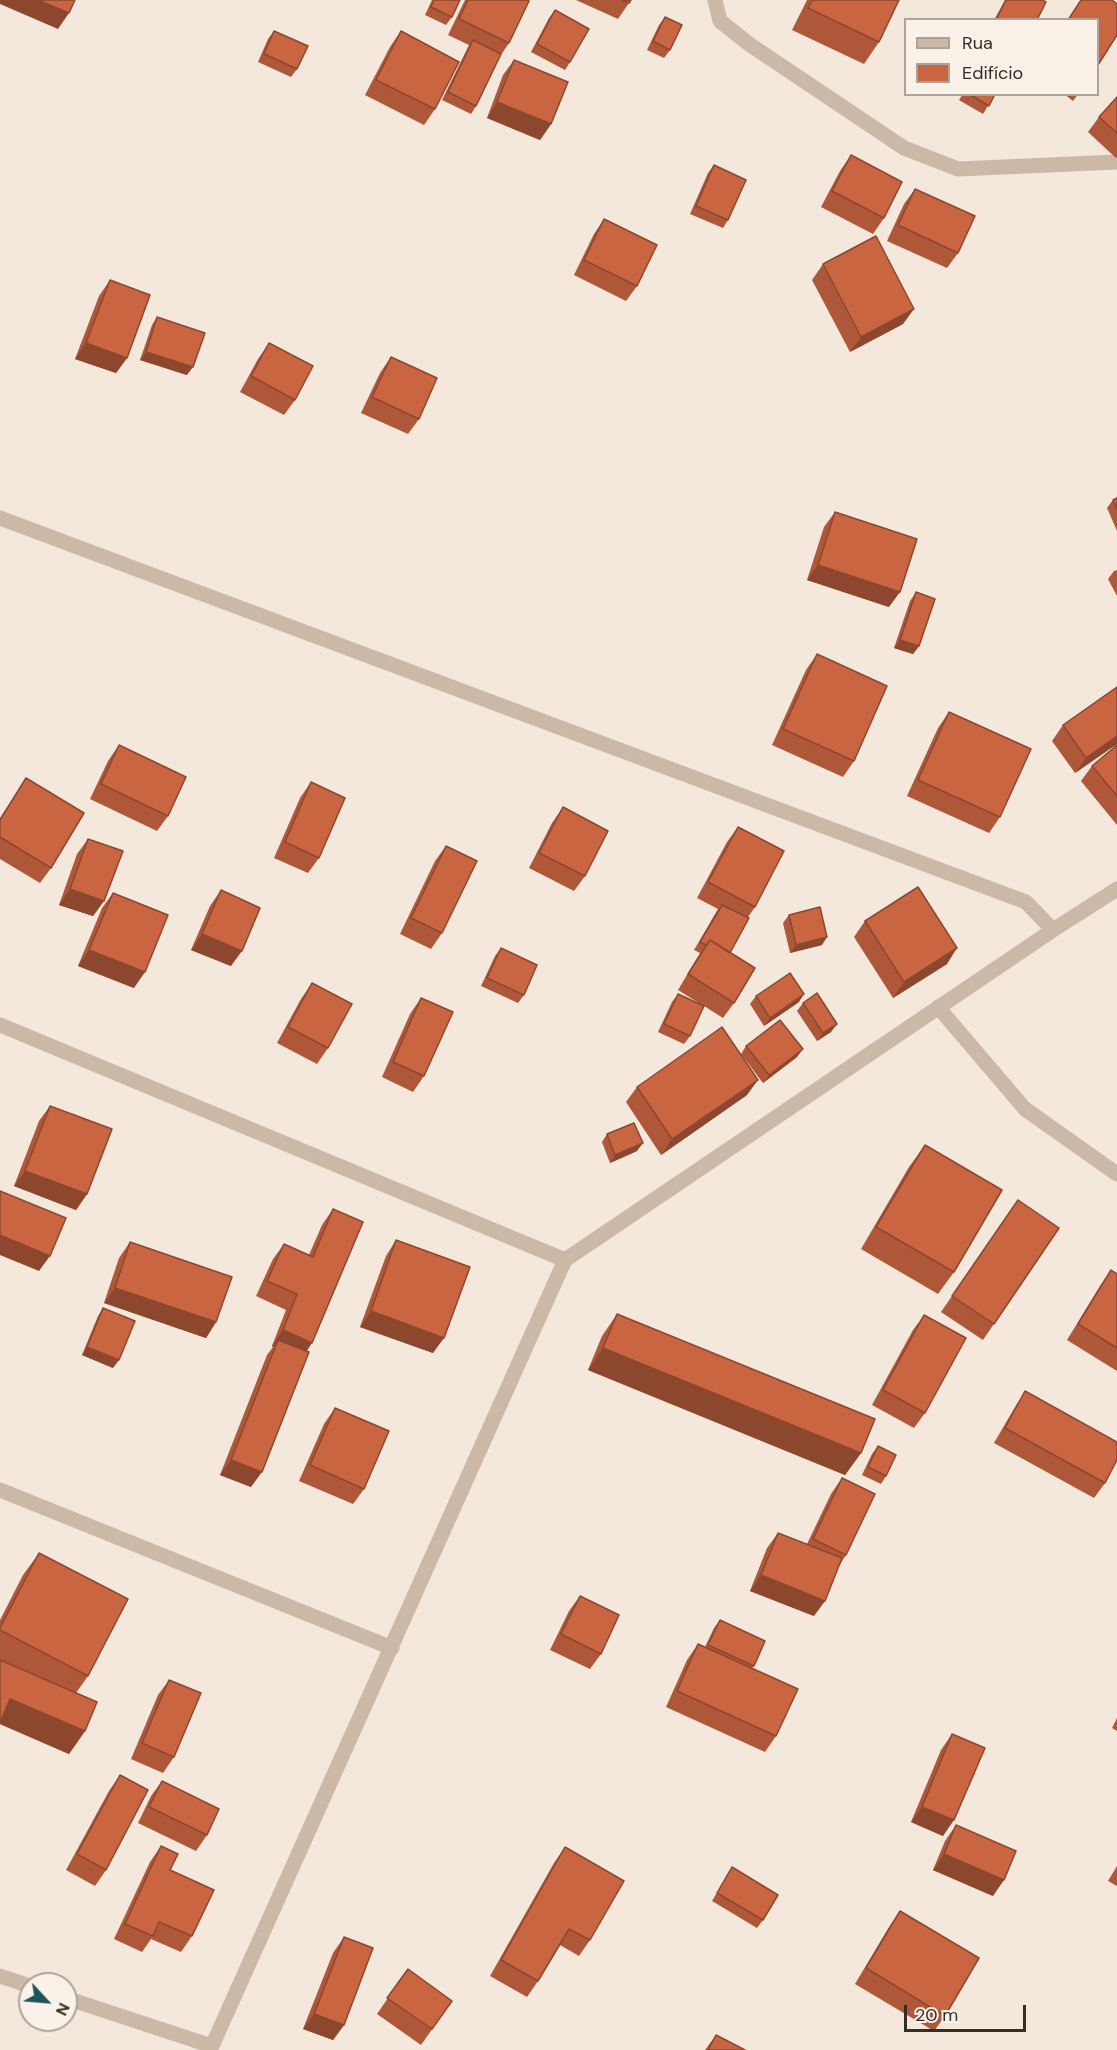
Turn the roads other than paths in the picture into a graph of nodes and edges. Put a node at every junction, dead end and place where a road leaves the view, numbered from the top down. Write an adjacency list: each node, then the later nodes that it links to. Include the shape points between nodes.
1 (715, 0): 2 (street, via 720,21 749,44 904,148 958,169)
2 (1117, 162)
3 (0, 518): 5 (street, via 1026,902)
4 (1117, 889): 5 (street)
5 (1053, 930): 6 (street)
6 (938, 1007): 8 (street, via 1025,1109); 9 (street)
7 (0, 1025): 9 (street)
8 (1117, 1174)
9 (565, 1260): 11 (street)
10 (0, 1490): 11 (street)
11 (392, 1648): 15 (street)
12 (0, 1976): 13 (street)
13 (18, 1982)
14 (78, 2002): 15 (street)
15 (215, 2048)

